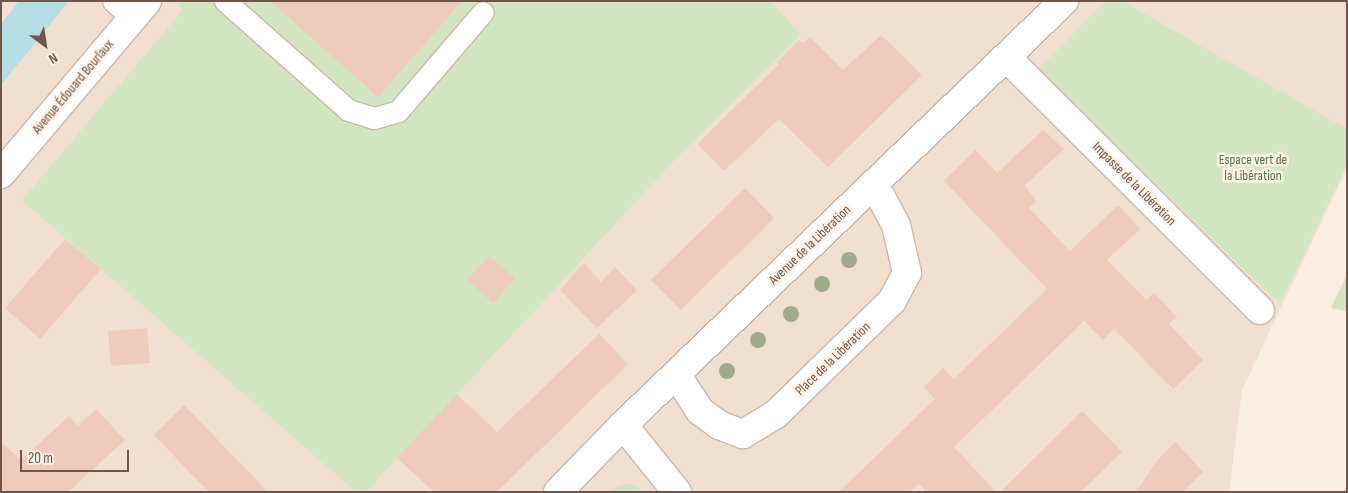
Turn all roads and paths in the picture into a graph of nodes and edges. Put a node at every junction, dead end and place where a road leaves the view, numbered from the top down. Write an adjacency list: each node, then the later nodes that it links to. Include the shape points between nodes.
1 (225, 1): 4 (lane, via 348,110 374,118 398,111)
2 (1064, 1): 5 (street, Avenue de la Libération)
3 (131, 7): 6 (street, Avenue Édouard Bourlaux)
4 (483, 12)
5 (1007, 58): 7 (street, Avenue de la Libération); 8 (street, Impasse de la Libération)
6 (1, 174)
7 (874, 184): 9 (street, Avenue de la Libération); 9 (street, Place de la Libération, via 896,225 908,273 892,301 775,415 742,434 719,425 700,411)
8 (1260, 310)
9 (676, 374): 10 (street, Avenue de la Libération)
10 (623, 425): 11 (street, Avenue de la Libération); 12 (street)
11 (558, 492)
12 (677, 492)

